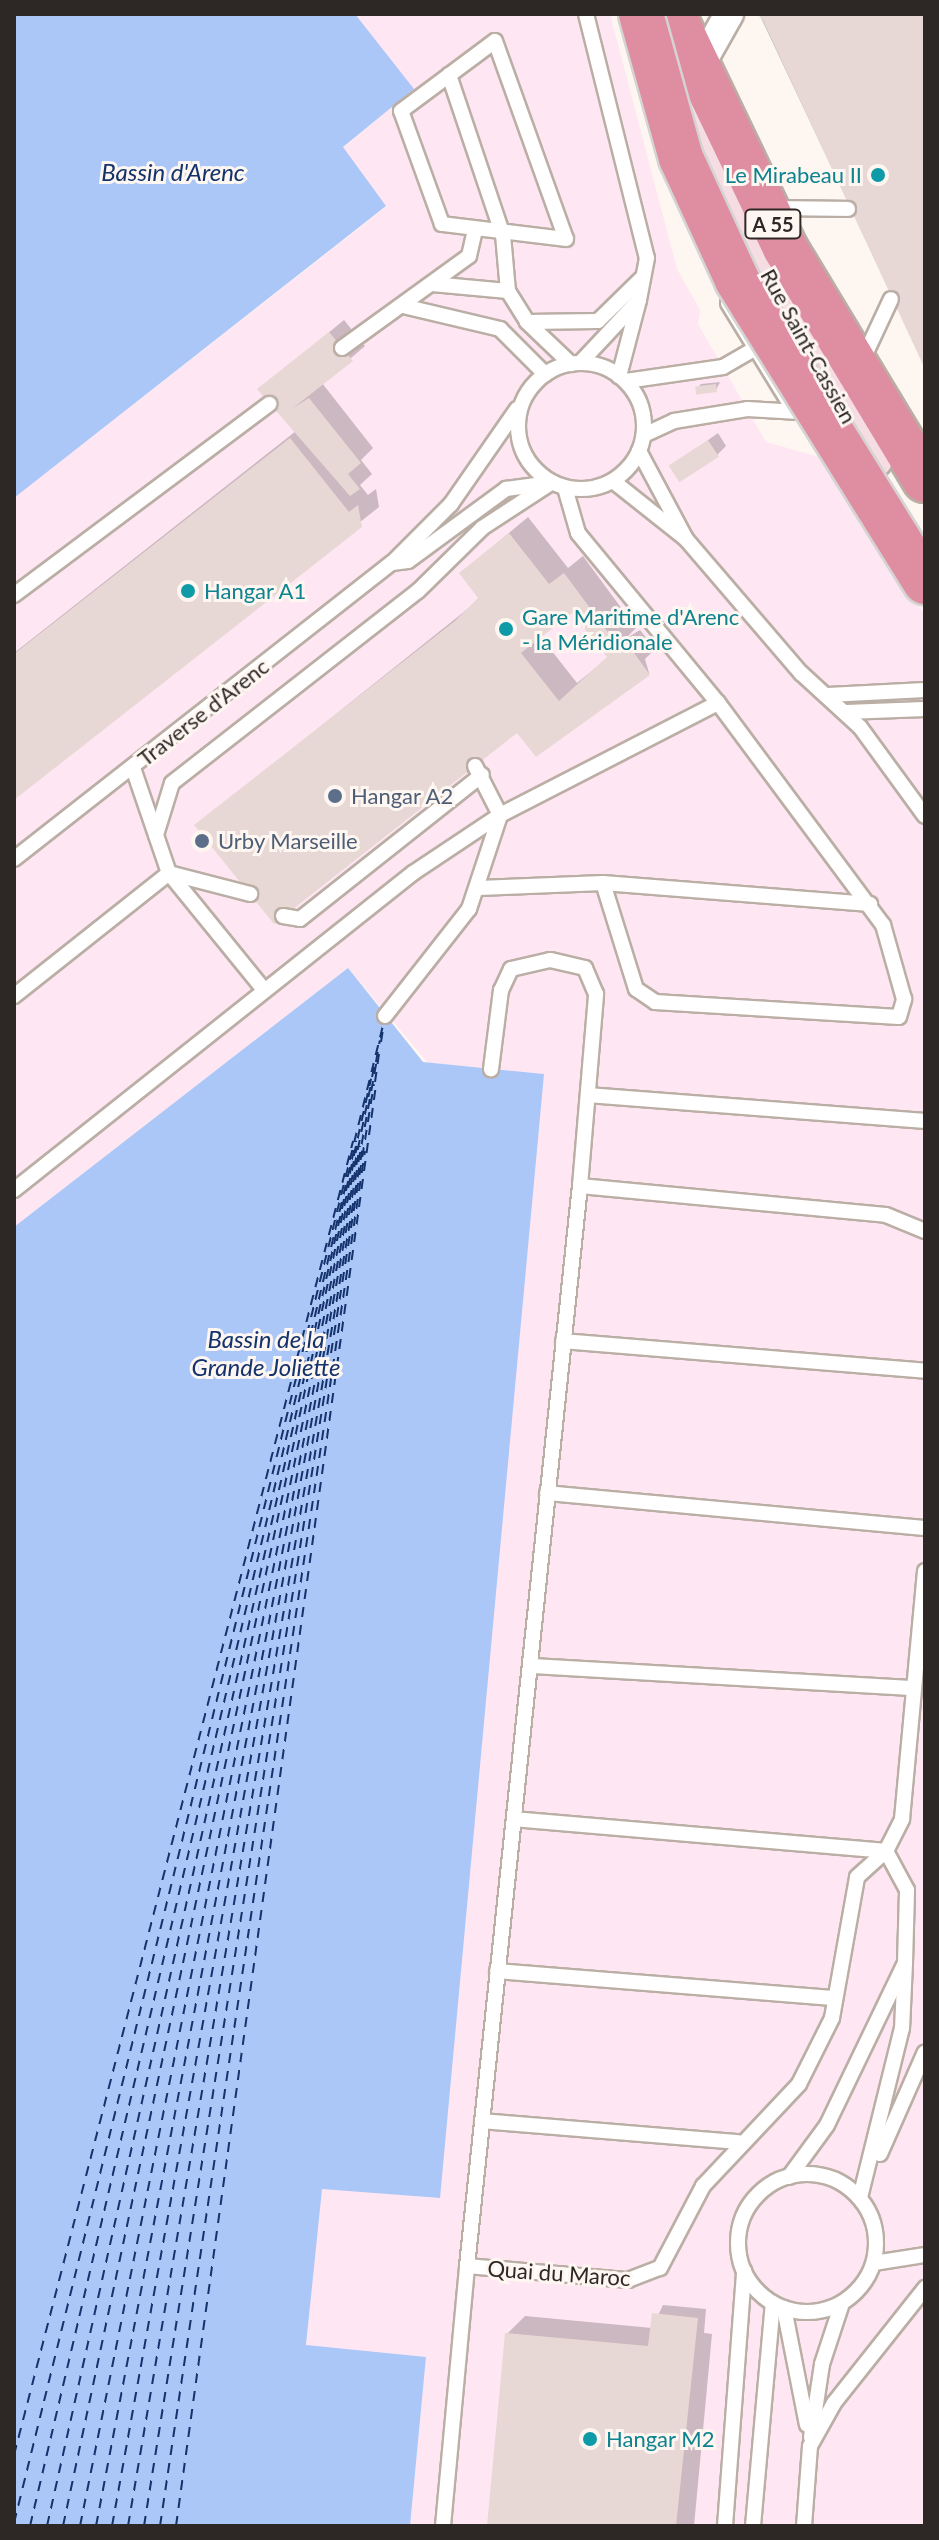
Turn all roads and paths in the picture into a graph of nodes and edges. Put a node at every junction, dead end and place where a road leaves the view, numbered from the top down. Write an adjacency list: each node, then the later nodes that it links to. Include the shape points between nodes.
1 (586, 14): 13 (lane, via 641,230)
2 (623, 14): 6 (lane)
3 (673, 14): 34 (highway, A 55, via 785,248)
4 (690, 14): 7 (street, Rue Saint-Cassien)
5 (729, 14): 7 (street)
6 (638, 26): 30 (street, Rue Saint-Cassien); 42 (highway, bridge, via 677,148 737,280)
7 (707, 53): 9 (street, Rue Saint-Cassien)
8 (449, 75): 11 (lane, via 401,111 442,224); 12 (lane); 12 (lane, via 495,41 566,239)
9 (779, 208): 10 (lane); 23 (street, Rue Saint-Cassien)
10 (848, 209)
11 (475, 231): 12 (lane); 14 (lane, via 469,256)
12 (503, 235): 16 (lane)
13 (643, 277): 18 (lane); 20 (lane, via 598,321)
14 (432, 284): 16 (lane); 19 (lane)
15 (719, 285): 22 (lane)
16 (508, 291): 20 (lane)
17 (891, 299): 23 (lane)
18 (639, 300): 24 (lane); 26 (lane)
19 (403, 306): 21 (lane); 25 (lane, via 500,329)
20 (527, 322): 24 (lane)
21 (342, 348)
22 (751, 351): 26 (lane, via 723,367); 29 (lane)
23 (863, 359): 33 (street, Rue Saint-Cassien)
24 (576, 363): 25 (lane); 26 (lane)
25 (545, 374): 27 (lane)
26 (623, 379): 31 (lane, via 644,416)
27 (522, 402): 36 (lane, via 518,439); 37 (lane, Traverse d'Arenc)
28 (269, 404): 43 (lane)
29 (795, 411): 30 (lane); 31 (lane, via 747,409 674,421)
30 (858, 434): 39 (street, Rue Saint-Cassien)
31 (644, 435): 32 (lane)
32 (639, 451): 35 (lane); 38 (lane)
33 (925, 466)
34 (925, 480)
35 (613, 481): 36 (lane); 38 (lane)
36 (558, 485): 40 (lane, Traverse d'Arenc, via 506,489); 46 (lane, via 578,533); 52 (lane, via 482,528 418,591 172,783)
37 (441, 514): 40 (lane); 41 (lane, Traverse d'Arenc)
38 (686, 539): 45 (lane)
39 (925, 542)
40 (425, 547): 41 (lane, Traverse d'Arenc)
41 (392, 563): 49 (lane, Traverse d'Arenc)
42 (925, 582)
43 (14, 595)
44 (925, 690): 45 (lane)
45 (828, 695): 48 (lane)
46 (718, 703): 50 (lane); 58 (lane)
47 (925, 709): 48 (lane)
48 (846, 712): 51 (lane)
49 (133, 768): 52 (lane); 53 (lane, Traverse d'Arenc)
50 (500, 815): 56 (lane); 59 (lane, via 479,770 300,919); 60 (lane, via 413,873)
51 (925, 816)
52 (156, 835): 54 (lane)
53 (14, 859)
54 (169, 873): 57 (lane); 60 (lane); 61 (lane)
55 (603, 883): 56 (lane); 58 (lane); 58 (lane, via 644,998 889,1022 899,1017 904,999 891,946)
56 (479, 888): 62 (lane)
57 (250, 894)
58 (870, 904)
59 (283, 916)
60 (264, 990): 67 (lane)
61 (14, 996)
62 (385, 1016)
63 (491, 1069): 64 (lane, via 501,990 511,969 532,960 582,965 596,994)
64 (588, 1095): 65 (lane); 66 (lane)
65 (925, 1121)
66 (580, 1186): 68 (lane, via 886,1215); 69 (lane)
67 (14, 1190)
68 (925, 1231)
69 (563, 1341): 70 (lane); 71 (lane)
70 (925, 1371)
71 (547, 1493): 72 (lane); 74 (lane)
72 (925, 1528)
73 (925, 1571): 75 (lane)
74 (531, 1666): 75 (lane); 76 (lane)
75 (912, 1688): 77 (lane, via 902,1819)
76 (514, 1819): 77 (lane); 79 (lane)
77 (886, 1851): 78 (lane, via 907,1890); 80 (lane, Quai du Maroc, via 857,1877)
78 (905, 1963): 84 (lane, via 827,2125); 85 (lane, via 902,2028)
79 (497, 1971): 80 (lane); 82 (lane)
80 (835, 1998): 83 (lane, Quai du Maroc, via 799,2084)
81 (925, 2052): 85 (lane)
82 (482, 2121): 83 (lane); 88 (lane)
83 (738, 2142): 88 (lane, Quai du Maroc, via 651,2276)
84 (789, 2177): 85 (lane, via 828,2177); 89 (lane, via 756,2197 744,2214)
85 (860, 2198): 87 (lane, via 877,2240)
86 (925, 2255): 87 (lane)
87 (874, 2263): 91 (lane)
88 (467, 2266): 94 (lane, Quai du Maroc)
89 (744, 2271): 92 (lane); 95 (lane)
90 (925, 2288): 93 (lane)
91 (842, 2303): 92 (lane, via 813,2312); 93 (lane, via 822,2364)
92 (778, 2306): 93 (lane); 96 (lane)
93 (810, 2446): 97 (lane)
94 (443, 2526)
95 (725, 2526)
96 (753, 2526)
97 (804, 2526)

